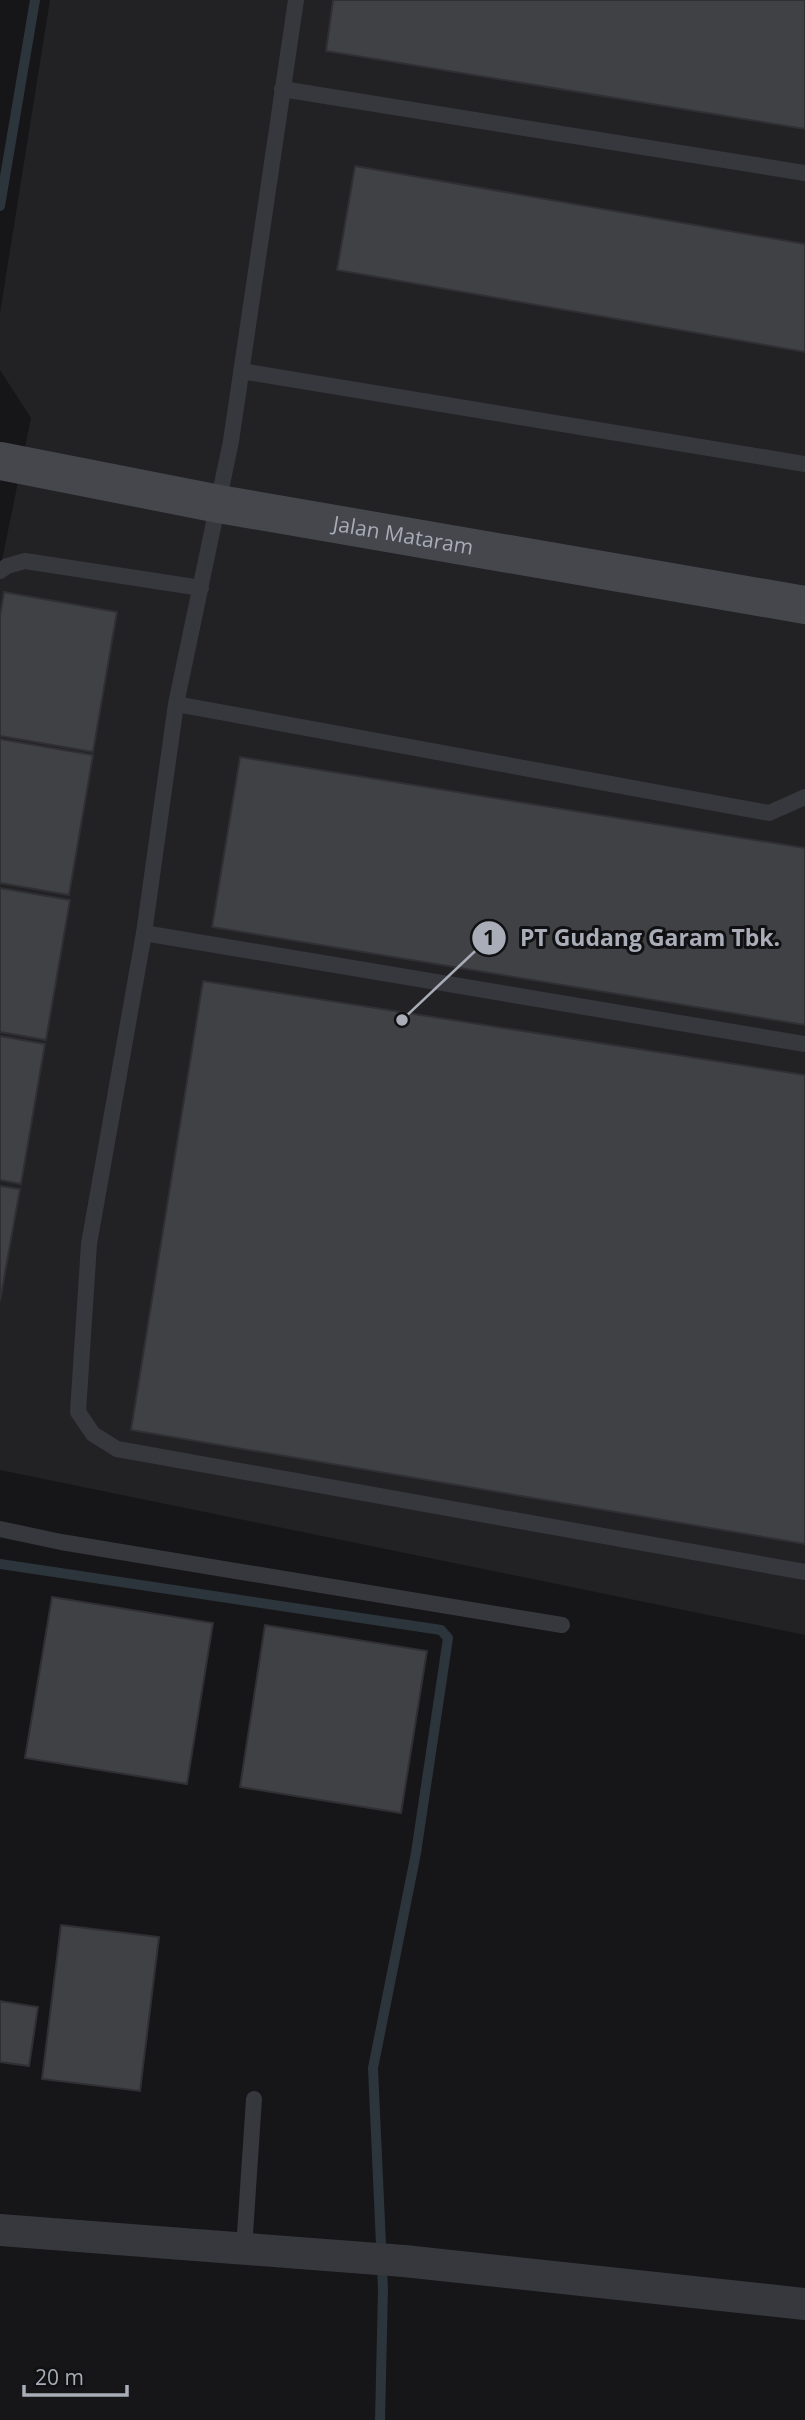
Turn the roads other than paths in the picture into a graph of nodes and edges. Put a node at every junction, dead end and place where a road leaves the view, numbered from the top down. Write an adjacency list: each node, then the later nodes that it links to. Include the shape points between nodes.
1 (296, 0): 2 (lane)
2 (282, 89): 3 (lane); 4 (lane)
3 (805, 173)
4 (241, 371): 6 (lane); 7 (lane)
5 (0, 461): 7 (main road, Jalan Mataram)
6 (805, 464)
7 (219, 504): 9 (lane); 10 (main road, Jalan Mataram)
8 (0, 571): 9 (lane, via 25,561)
9 (201, 588): 11 (lane)
10 (805, 605)
11 (176, 704): 12 (lane, via 769,813); 13 (lane)
12 (805, 797)
13 (144, 933): 14 (lane); 16 (lane, via 89,1244 78,1412 93,1434 117,1449)
14 (805, 1044)
15 (0, 1529): 17 (lane)
16 (805, 1572)
17 (562, 1625)
18 (254, 2099): 20 (lane)
19 (0, 2230): 20 (street)
20 (244, 2248): 21 (street)
21 (805, 2304)

